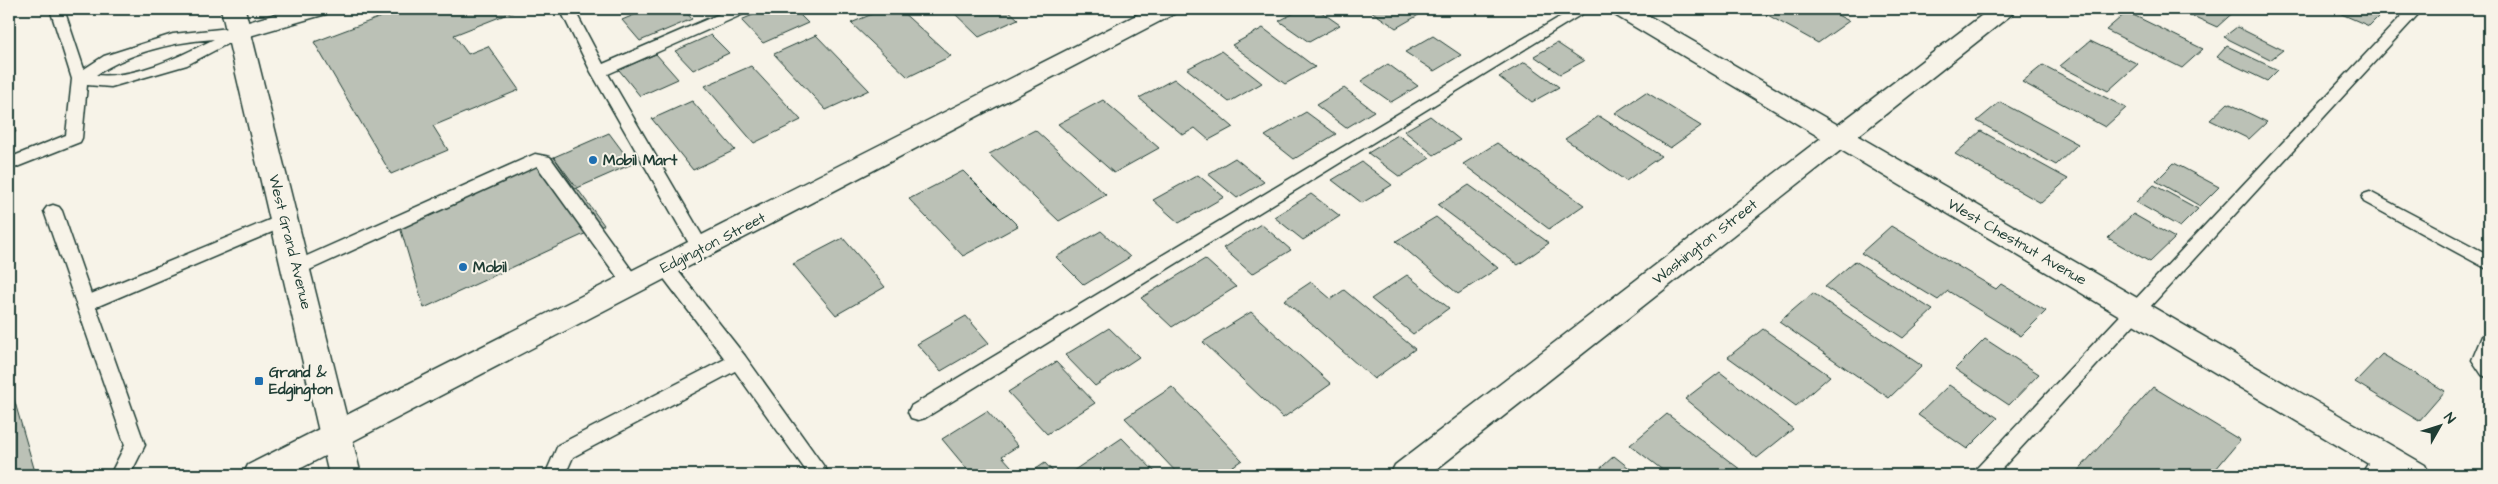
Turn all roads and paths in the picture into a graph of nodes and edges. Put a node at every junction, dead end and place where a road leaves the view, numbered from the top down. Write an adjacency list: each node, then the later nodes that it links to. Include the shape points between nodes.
1 (57, 9): 12 (lane)
2 (318, 9): 10 (street)
3 (567, 9): 11 (lane)
4 (743, 9): 11 (lane)
5 (1166, 9): 18 (street, Edgington Street)
6 (1583, 9): 28 (lane)
7 (1621, 9): 13 (street, West Chestnut Avenue)
8 (2004, 9): 13 (street, Washington Street)
9 (2416, 9): 24 (lane)
10 (236, 21): 12 (lane, via 109,59); 12 (lane, via 182,62 111,82); 17 (street, West Grand Avenue)
11 (599, 72): 18 (lane)
12 (80, 78): 14 (lane, via 74,138)
13 (1838, 137): 24 (street, West Chestnut Avenue); 36 (street, Washington Street)
14 (9, 164)
15 (2370, 198): 19 (lane)
16 (53, 211): 23 (lane)
17 (285, 220): 21 (street, West Grand Avenue); 23 (lane)
18 (701, 249): 20 (street, Edgington Street)
19 (2489, 263)
20 (665, 267): 22 (street, Edgington Street); 26 (lane)
21 (297, 268): 22 (lane, via 534,160 544,161); 29 (street, West Grand Avenue)
22 (632, 284): 29 (street, Edgington Street)
23 (85, 304): 31 (lane, via 135,445)
24 (2135, 312): 30 (street, West Chestnut Avenue); 37 (lane)
25 (2489, 341): 27 (lane, via 2481,360)
26 (738, 361): 34 (lane, via 566,451); 35 (lane)
27 (2489, 370)
28 (918, 412)
29 (336, 436): 32 (street, Edgington Street); 33 (street, West Grand Avenue)
30 (2377, 466): 38 (street, West Chestnut Avenue)
31 (120, 475)
32 (258, 475)
33 (346, 475)
34 (554, 475)
35 (820, 475)
36 (1406, 475)
37 (1983, 475)
38 (2414, 475)

